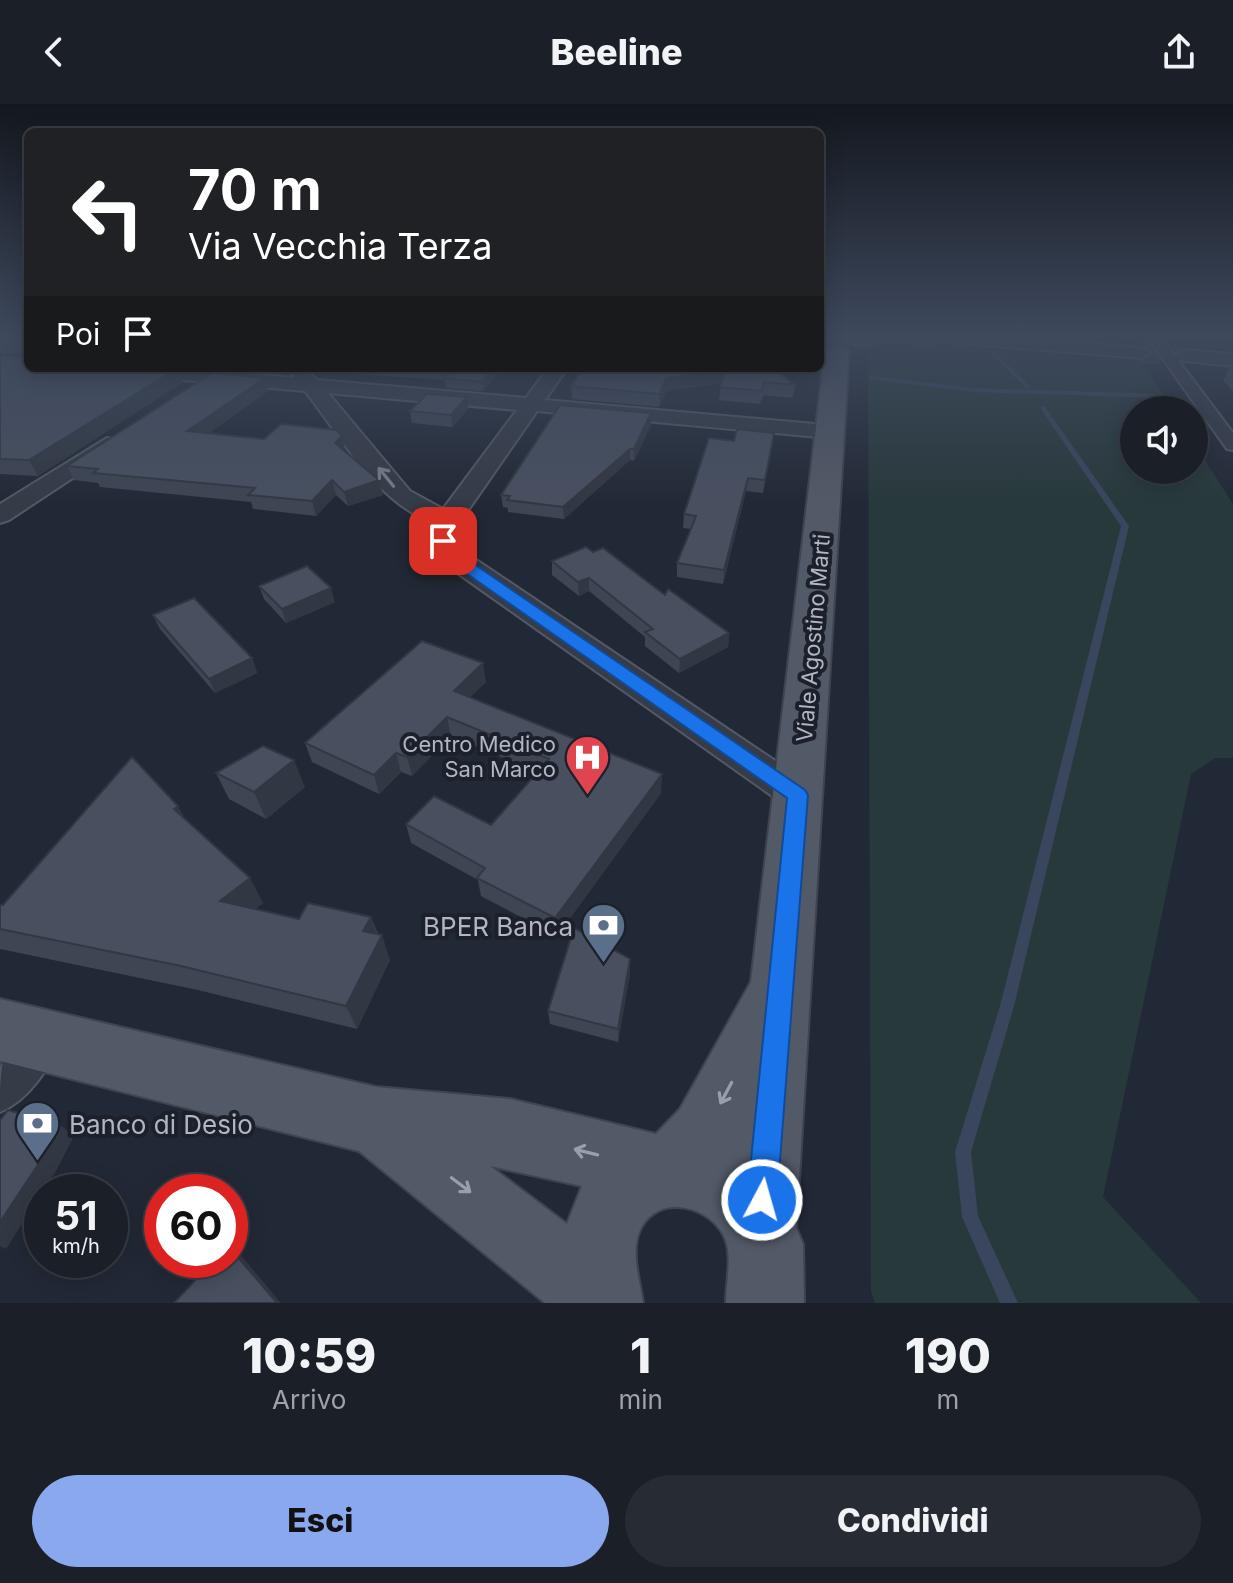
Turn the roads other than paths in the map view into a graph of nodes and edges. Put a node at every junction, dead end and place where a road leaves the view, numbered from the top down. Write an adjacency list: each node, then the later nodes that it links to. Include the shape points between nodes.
1 (190, 391): 7 (street)
2 (315, 391): 15 (street, one-way to 2, via 423,511 401,496)
3 (425, 391): 8 (street)
4 (541, 391): 8 (street)
5 (840, 391): 9 (main road, Viale Agostino Marti)
6 (1193, 391): 11 (street)
7 (176, 400)
8 (531, 404): 9 (street); 15 (street)
9 (829, 431): 16 (main road, Viale Agostino Marti)
10 (127, 432): 13 (street)
11 (1233, 445)
12 (0, 488): 13 (street)
13 (36, 492): 14 (street)
14 (0, 515)
15 (449, 519): 16 (street, via 443,541 449,554)
16 (798, 795): 17 (main road, Viale Agostino Marti)
17 (784, 973): 20 (main road, Viale Agostino Marti, one-way to 20, via 704,1133); 21 (main road, Viale Agostino Marti)
18 (12, 1052): 19 (main road)
19 (376, 1121): 20 (main road, one-way to 19, via 510,1133); 22 (main road, one-way to 22)
20 (668, 1169): 21 (main road, via 699,1171 723,1182 743,1202); 22 (main road, via 634,1182 604,1223 598,1269)
21 (766, 1281)
22 (604, 1302)

